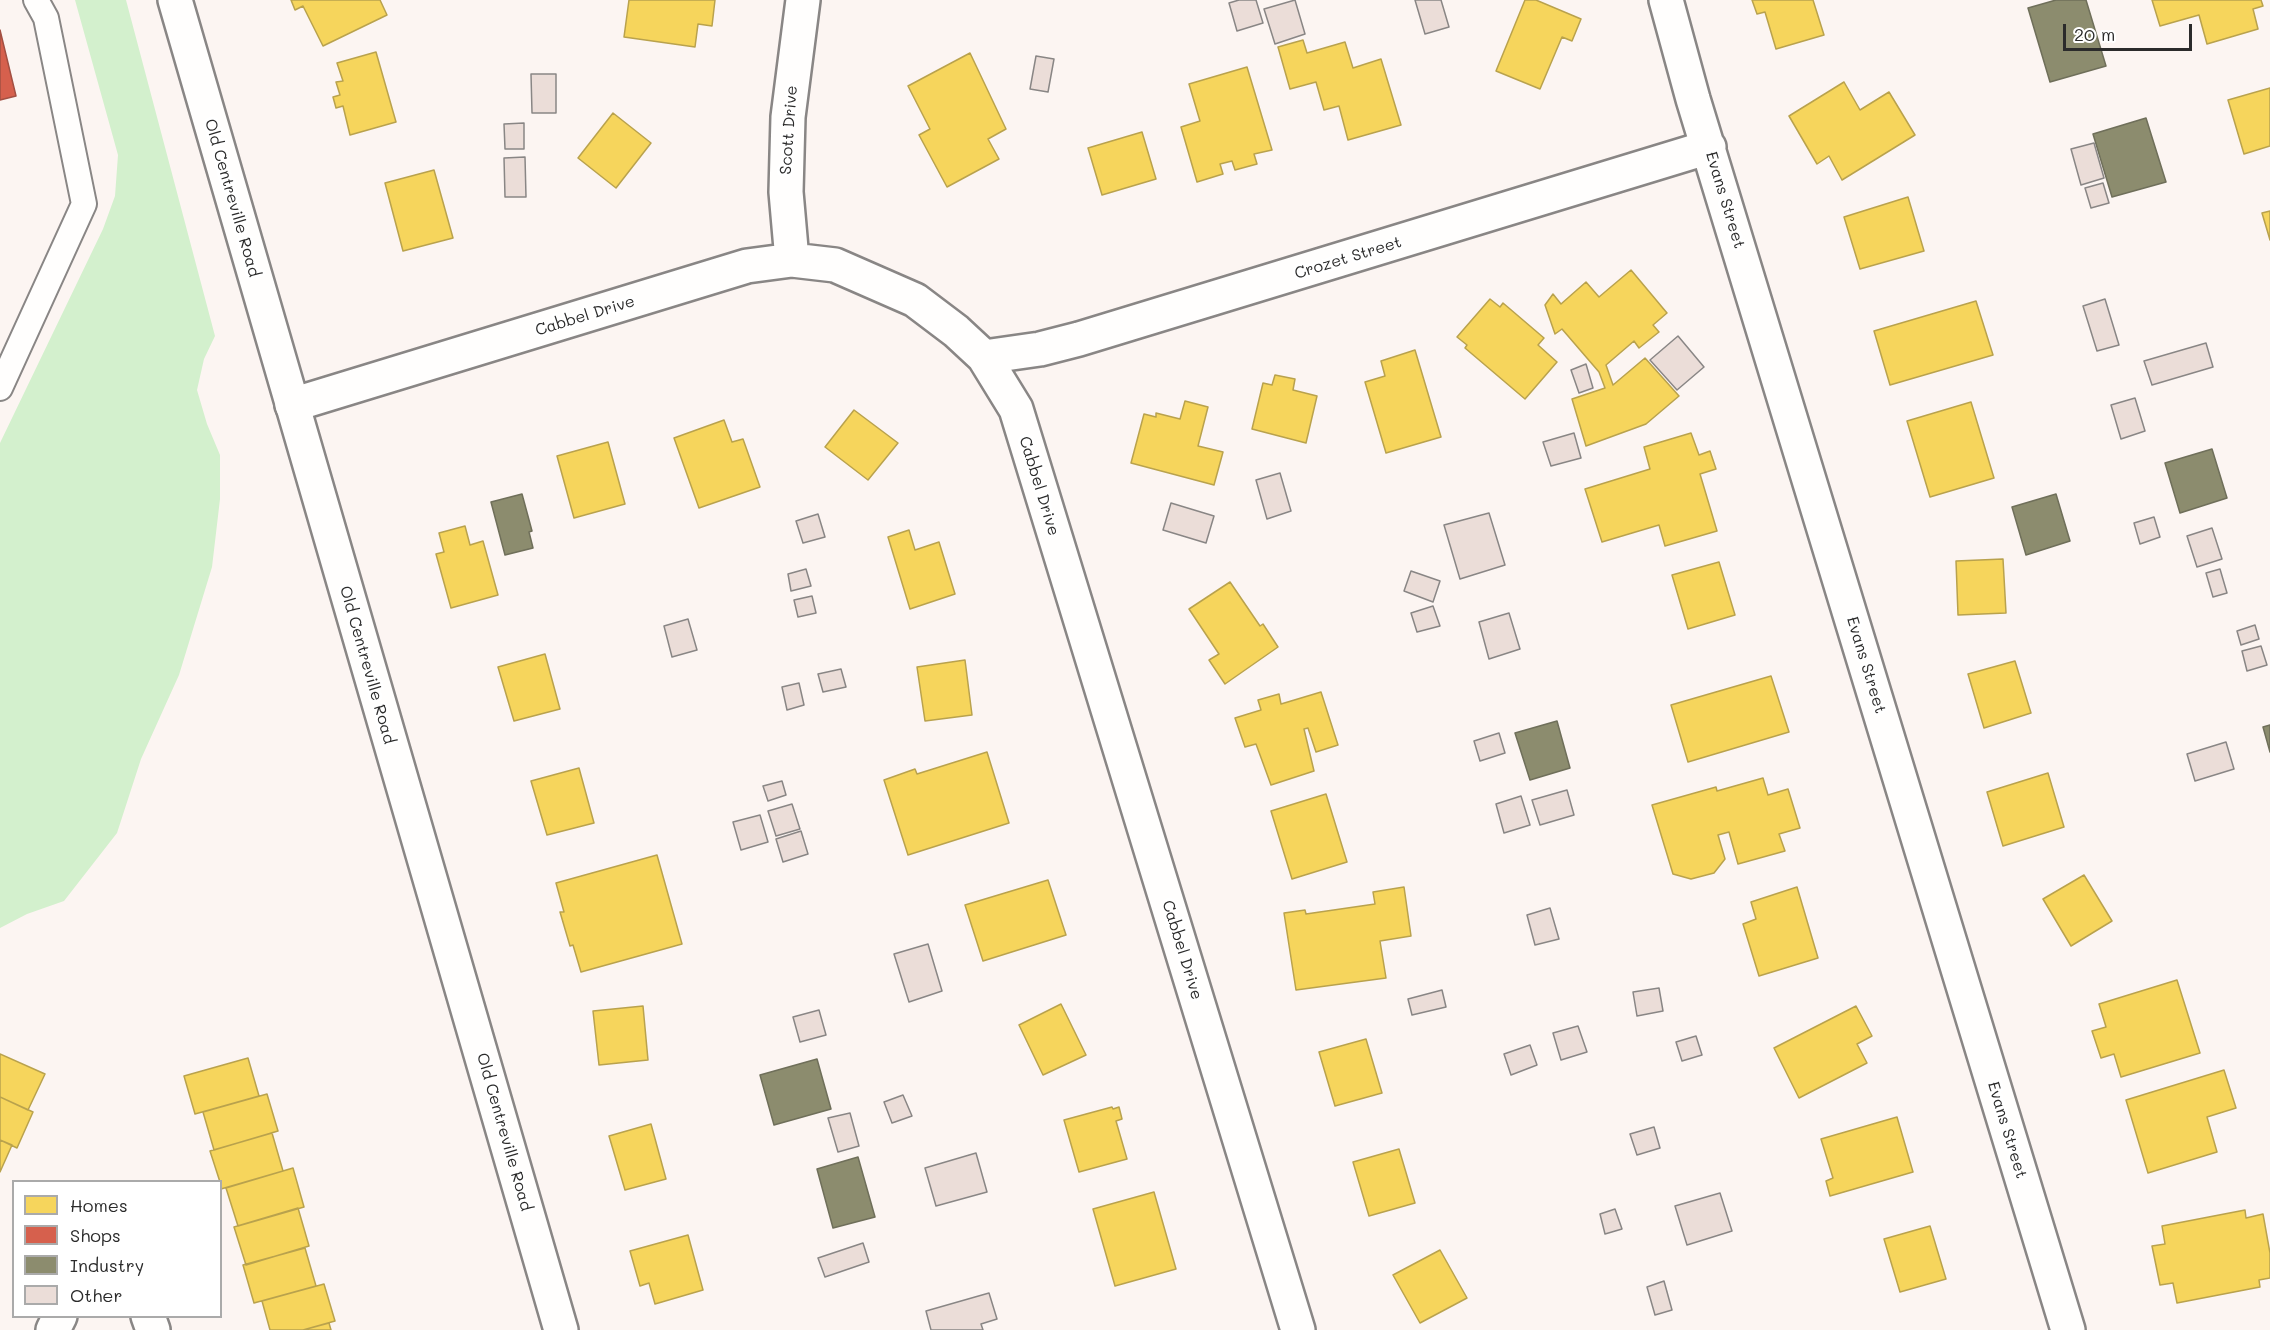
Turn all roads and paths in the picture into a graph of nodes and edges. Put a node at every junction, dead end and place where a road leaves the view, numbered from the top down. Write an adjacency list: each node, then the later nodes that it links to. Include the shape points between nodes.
1 (36, 0): 8 (lane, via 45,18 84,204)
2 (175, 0): 9 (street, Old Centreville Road)
3 (803, 0): 6 (street, Scott Drive, via 788,117 786,192)
4 (1666, 0): 5 (street, Evans Street)
5 (1709, 147): 7 (street, Crozet Street, via 1079,339); 12 (street, Evans Street)
6 (792, 260): 7 (street, Cabbel Drive, via 835,264 915,300); 9 (street, Cabbel Drive, via 747,266)
7 (984, 357): 11 (street, Cabbel Drive, via 1016,410)
8 (0, 388)
9 (292, 405): 10 (street, Old Centreville Road)
10 (561, 1330)
11 (1298, 1330)
12 (2068, 1330)

